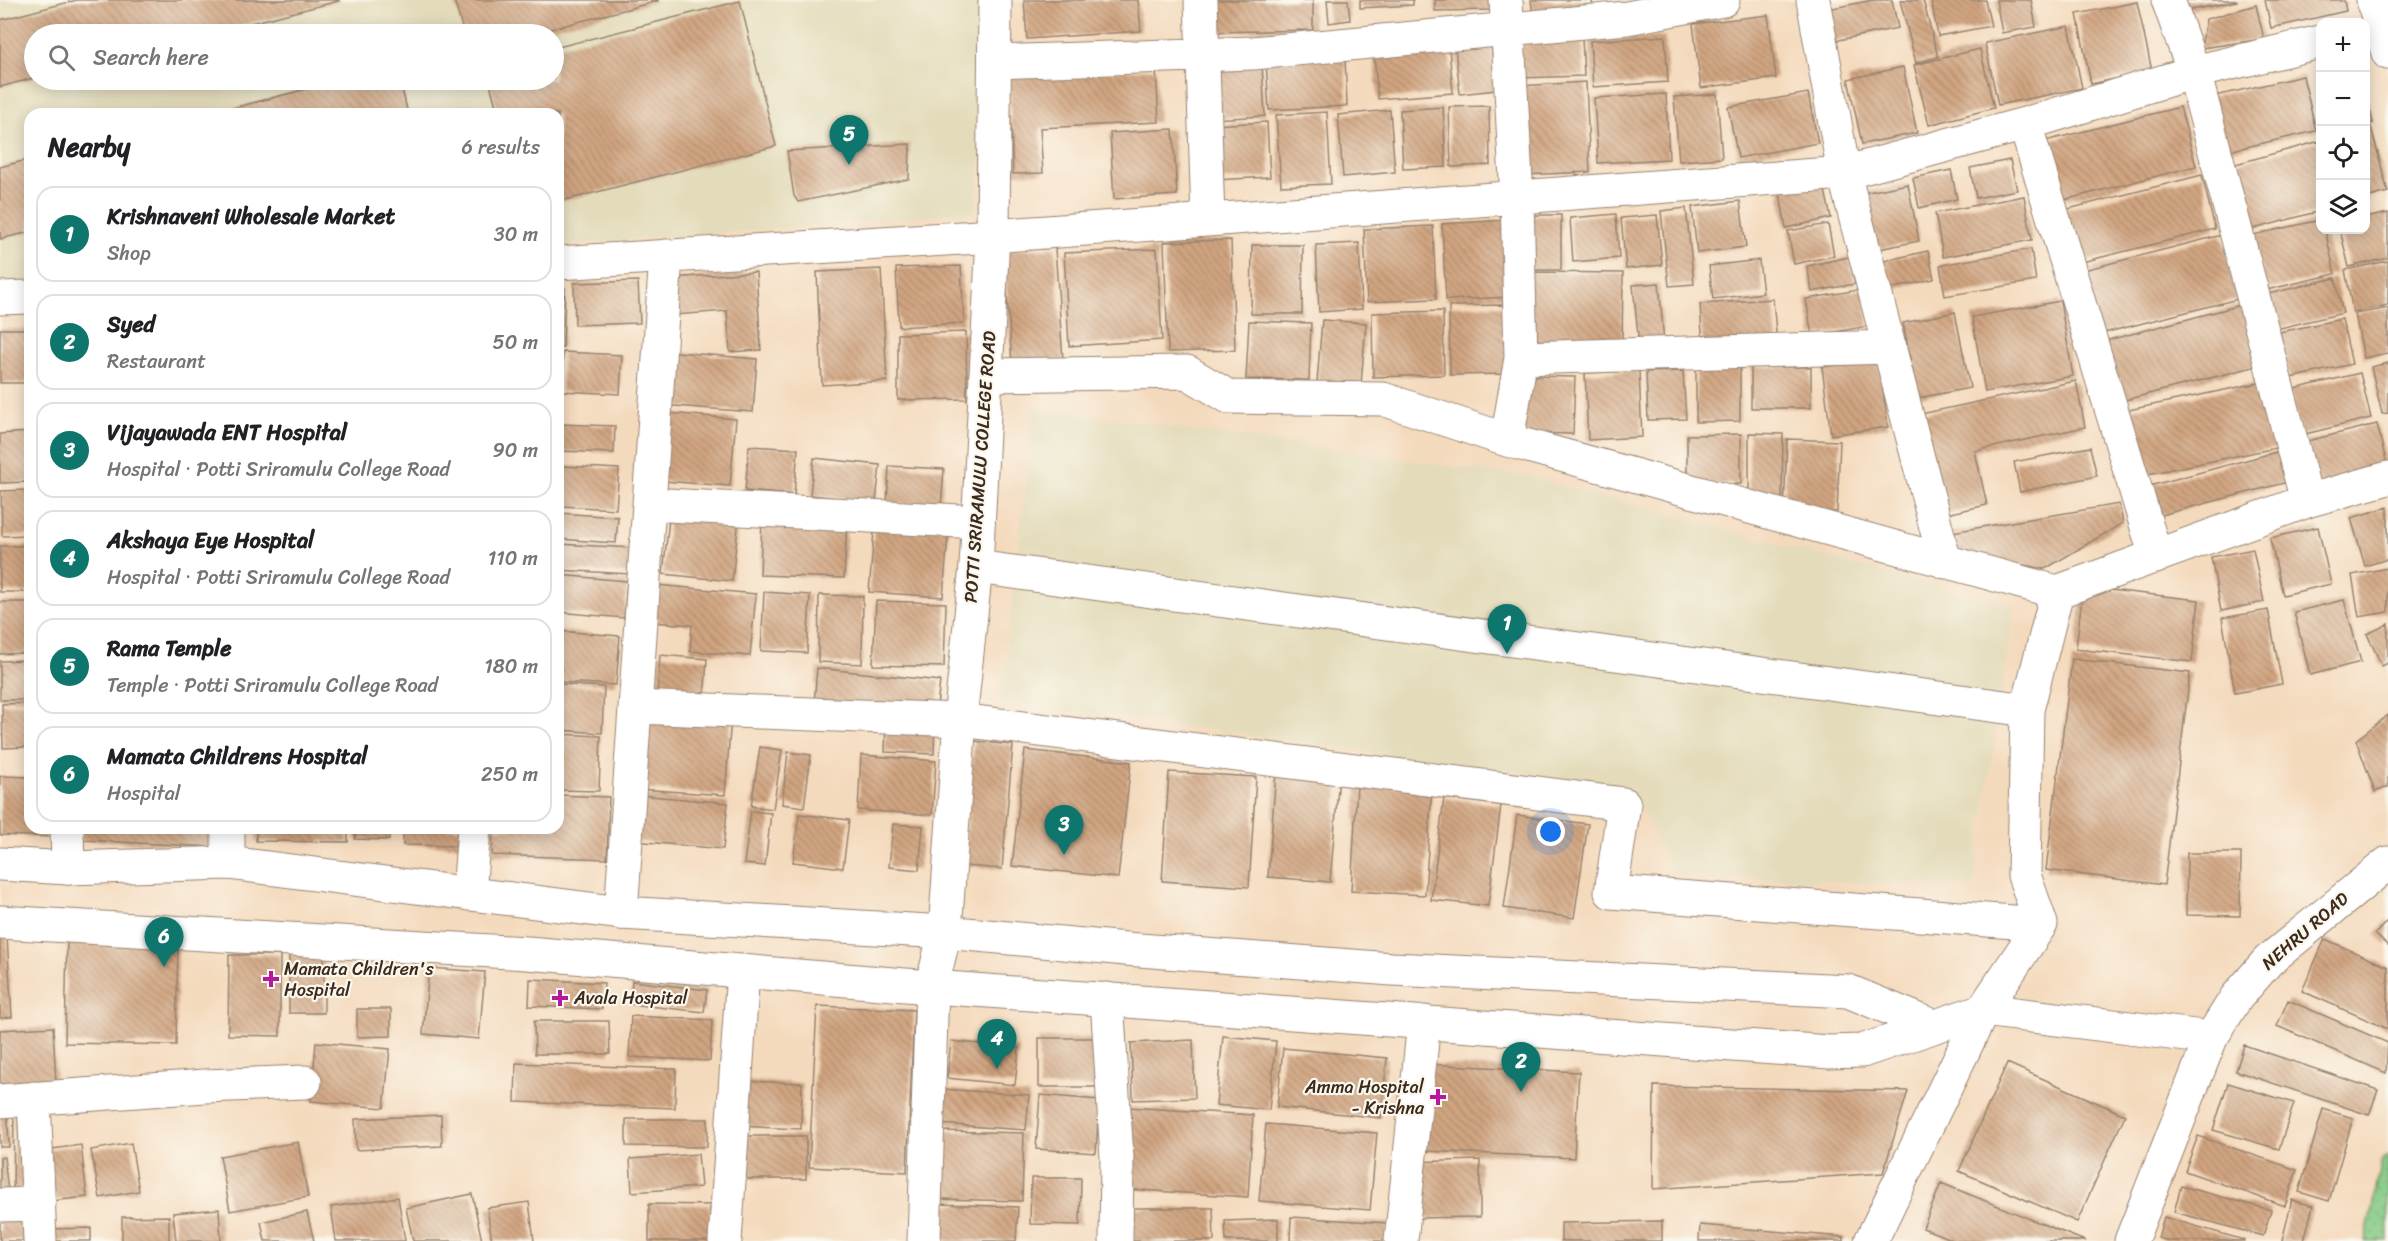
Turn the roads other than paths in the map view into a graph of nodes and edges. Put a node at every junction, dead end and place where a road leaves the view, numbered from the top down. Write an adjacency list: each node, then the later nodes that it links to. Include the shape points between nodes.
1 (995, 0): 9 (street, POTTI SRIRAMULU COLLEGE ROAD)
2 (1201, 0): 8 (street)
3 (1723, 0): 6 (street, via 1627,18)
4 (1813, 0): 12 (street)
5 (2168, 0): 10 (street)
6 (1506, 14): 8 (street, via 1254,53); 13 (street)
7 (2316, 43): 10 (street)
8 (1203, 54): 9 (street); 14 (street)
9 (996, 62): 15 (street, POTTI SRIRAMULU COLLEGE ROAD)
10 (2194, 72): 11 (street); 25 (street)
11 (2025, 124): 12 (street); 28 (street)
12 (1844, 173): 13 (street); 20 (street)
13 (1517, 198): 14 (street); 21 (street)
14 (1208, 220): 15 (street)
15 (993, 236): 16 (street); 22 (street, POTTI SRIRAMULU COLLEGE ROAD)
16 (666, 256): 17 (street); 26 (street)
17 (564, 263)
18 (24, 297): 19 (street)
19 (0, 298)
20 (1890, 347): 21 (street); 29 (street)
21 (1521, 358): 23 (street)
22 (986, 375): 23 (street, via 1187,372 1229,397 1383,399); 27 (street, POTTI SRIRAMULU COLLEGE ROAD)
23 (1507, 440): 29 (street)
24 (2388, 478): 25 (street)
25 (2307, 501): 28 (street)
26 (649, 504): 27 (street); 32 (street)
27 (978, 522): 30 (street, POTTI SRIRAMULU COLLEGE ROAD)
28 (2156, 557): 31 (street)
29 (1945, 562): 31 (street)
30 (976, 567): 33 (street); 34 (street, POTTI SRIRAMULU COLLEGE ROAD)
31 (2057, 592): 33 (street)
32 (636, 707): 34 (street); 43 (street)
33 (2027, 710): 45 (street, via 2024,876)
34 (960, 720): 45 (street, via 1624,804 1611,892); 46 (street, POTTI SRIRAMULU COLLEGE ROAD)
35 (67, 834): 41 (street)
36 (228, 834): 38 (street)
37 (474, 834): 42 (street)
38 (228, 863): 41 (street); 42 (street)
39 (2388, 863): 53 (street, NEHRU ROAD, via 2268,961 2236,998)
40 (0, 864): 41 (street)
41 (68, 868)
42 (469, 894): 43 (street)
43 (621, 913): 46 (street)
44 (0, 922): 47 (street, via 528,953)
45 (2041, 924): 50 (street)
46 (945, 932): 48 (street, POTTI SRIRAMULU COLLEGE ROAD); 52 (street, via 1392,969 1848,991)
47 (743, 971): 48 (street); 60 (street)
48 (932, 986): 49 (street); 61 (street, POTTI SRIRAMULU COLLEGE ROAD)
49 (1107, 999): 51 (street); 62 (street, via 1117,1158)
50 (1983, 1010): 52 (street); 53 (street); 64 (street)
51 (1424, 1022): 52 (street, via 1828,1052 1862,1051); 63 (street)
52 (1933, 1026)
53 (2211, 1038): 65 (street, NEHRU ROAD)
54 (305, 1082): 55 (street)
55 (34, 1098): 56 (street); 57 (street)
56 (0, 1101)
57 (39, 1204): 58 (street); 59 (street)
58 (0, 1205)
59 (40, 1241)
60 (725, 1241)
61 (924, 1241)
62 (1116, 1241)
63 (1401, 1241)
64 (1872, 1241)
65 (2132, 1241)

